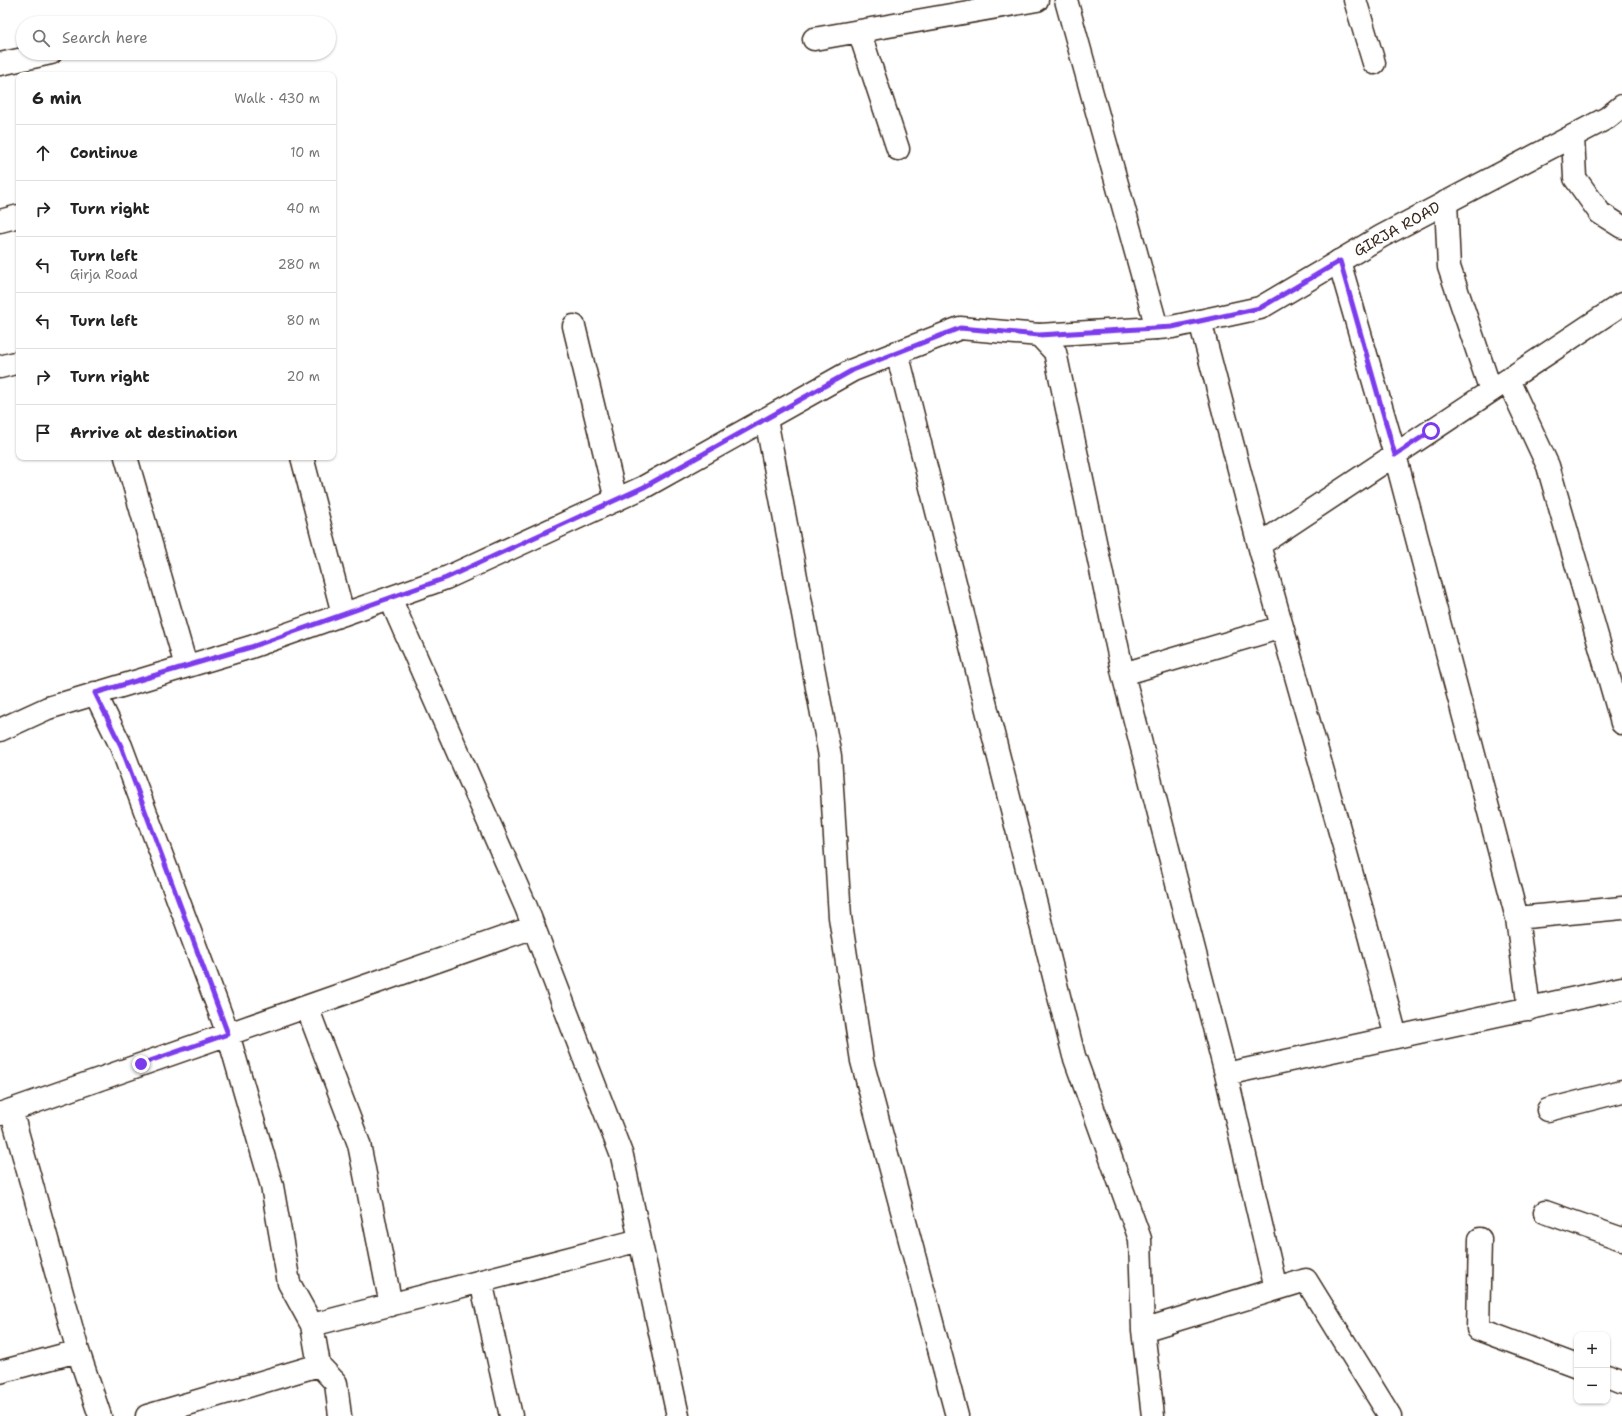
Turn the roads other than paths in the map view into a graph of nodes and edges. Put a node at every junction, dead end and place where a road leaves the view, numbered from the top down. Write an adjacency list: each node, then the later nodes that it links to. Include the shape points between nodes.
1 (1038, 0): 4 (street)
2 (1066, 0): 20 (street)
3 (1355, 0): 7 (street)
4 (859, 31): 5 (street); 11 (street)
5 (814, 39)
6 (19, 60): 8 (street)
7 (1374, 63)
8 (0, 64)
9 (1622, 106): 10 (street, GIRJA ROAD, via 1607,118)
10 (1572, 136): 12 (street, GIRJA ROAD); 15 (street, via 1575,178 1600,213)
11 (898, 149)
12 (1446, 202): 16 (street, GIRJA ROAD); 25 (street, via 1449,267)
13 (16, 217): 14 (street)
14 (0, 221)
15 (1622, 227)
16 (1340, 261): 18 (street, GIRJA ROAD, via 1260,308); 27 (street)
17 (1622, 304): 25 (street)
18 (1200, 321): 20 (street, GIRJA ROAD); 31 (street)
19 (574, 326): 30 (street)
20 (1157, 328): 21 (street, GIRJA ROAD)
21 (1039, 335): 22 (street, GIRJA ROAD, via 960,328); 36 (street, via 1055,352)
22 (897, 352): 26 (street, GIRJA ROAD, via 853,370); 60 (street, via 1074,1056 1140,1239)
23 (16, 363): 24 (street)
24 (0, 367)
25 (1500, 386): 27 (street); 38 (street, via 1548,466)
26 (766, 418): 30 (street, GIRJA ROAD, via 644,487); 72 (street, via 830,756 840,917 862,1061)
27 (1395, 455): 31 (street); 41 (street)
28 (127, 460): 35 (street)
29 (303, 460): 33 (street)
30 (616, 500): 32 (street, GIRJA ROAD, via 446,578)
31 (1259, 545): 34 (street)
32 (390, 598): 33 (street, GIRJA ROAD); 42 (street)
33 (343, 614): 35 (street, GIRJA ROAD, via 251,647)
34 (1282, 627): 36 (street); 47 (street)
35 (186, 666): 37 (street, GIRJA ROAD)
36 (1123, 674): 48 (street)
37 (95, 693): 39 (street, GIRJA ROAD, via 48,708); 46 (street, via 121,746)
38 (1622, 723)
39 (0, 730)
40 (1622, 908): 41 (street)
41 (1517, 918): 45 (street)
42 (534, 927): 44 (street); 55 (street, via 622,1156)
43 (1622, 988): 45 (street)
44 (307, 1007): 46 (street); 58 (street, via 358,1144)
45 (1529, 1009): 47 (street)
46 (228, 1034): 51 (street); 59 (street, via 272,1186 289,1283)
47 (1396, 1037): 48 (street)
48 (1226, 1074): 57 (street)
49 (1622, 1091): 50 (street)
50 (1548, 1110)
51 (6, 1112): 61 (street)
52 (1545, 1212): 54 (street)
53 (1480, 1239): 63 (street, via 1478,1328)
54 (1622, 1239)
55 (640, 1240): 56 (street); 71 (street)
56 (482, 1281): 58 (street); 70 (street)
57 (1276, 1289): 60 (street); 74 (street, via 1306,1280)
58 (391, 1305): 59 (street)
59 (312, 1325): 62 (street)
60 (1143, 1330): 73 (street)
61 (78, 1351): 64 (street); 67 (street)
62 (319, 1365): 68 (street); 69 (street, via 336,1383)
63 (1574, 1365)
64 (0, 1372)
65 (1610, 1378): 66 (street)
66 (1622, 1383)
67 (100, 1416)
68 (147, 1416)
69 (340, 1416)
70 (511, 1416)
71 (678, 1416)
72 (957, 1416)
73 (1153, 1416)
74 (1390, 1416)

